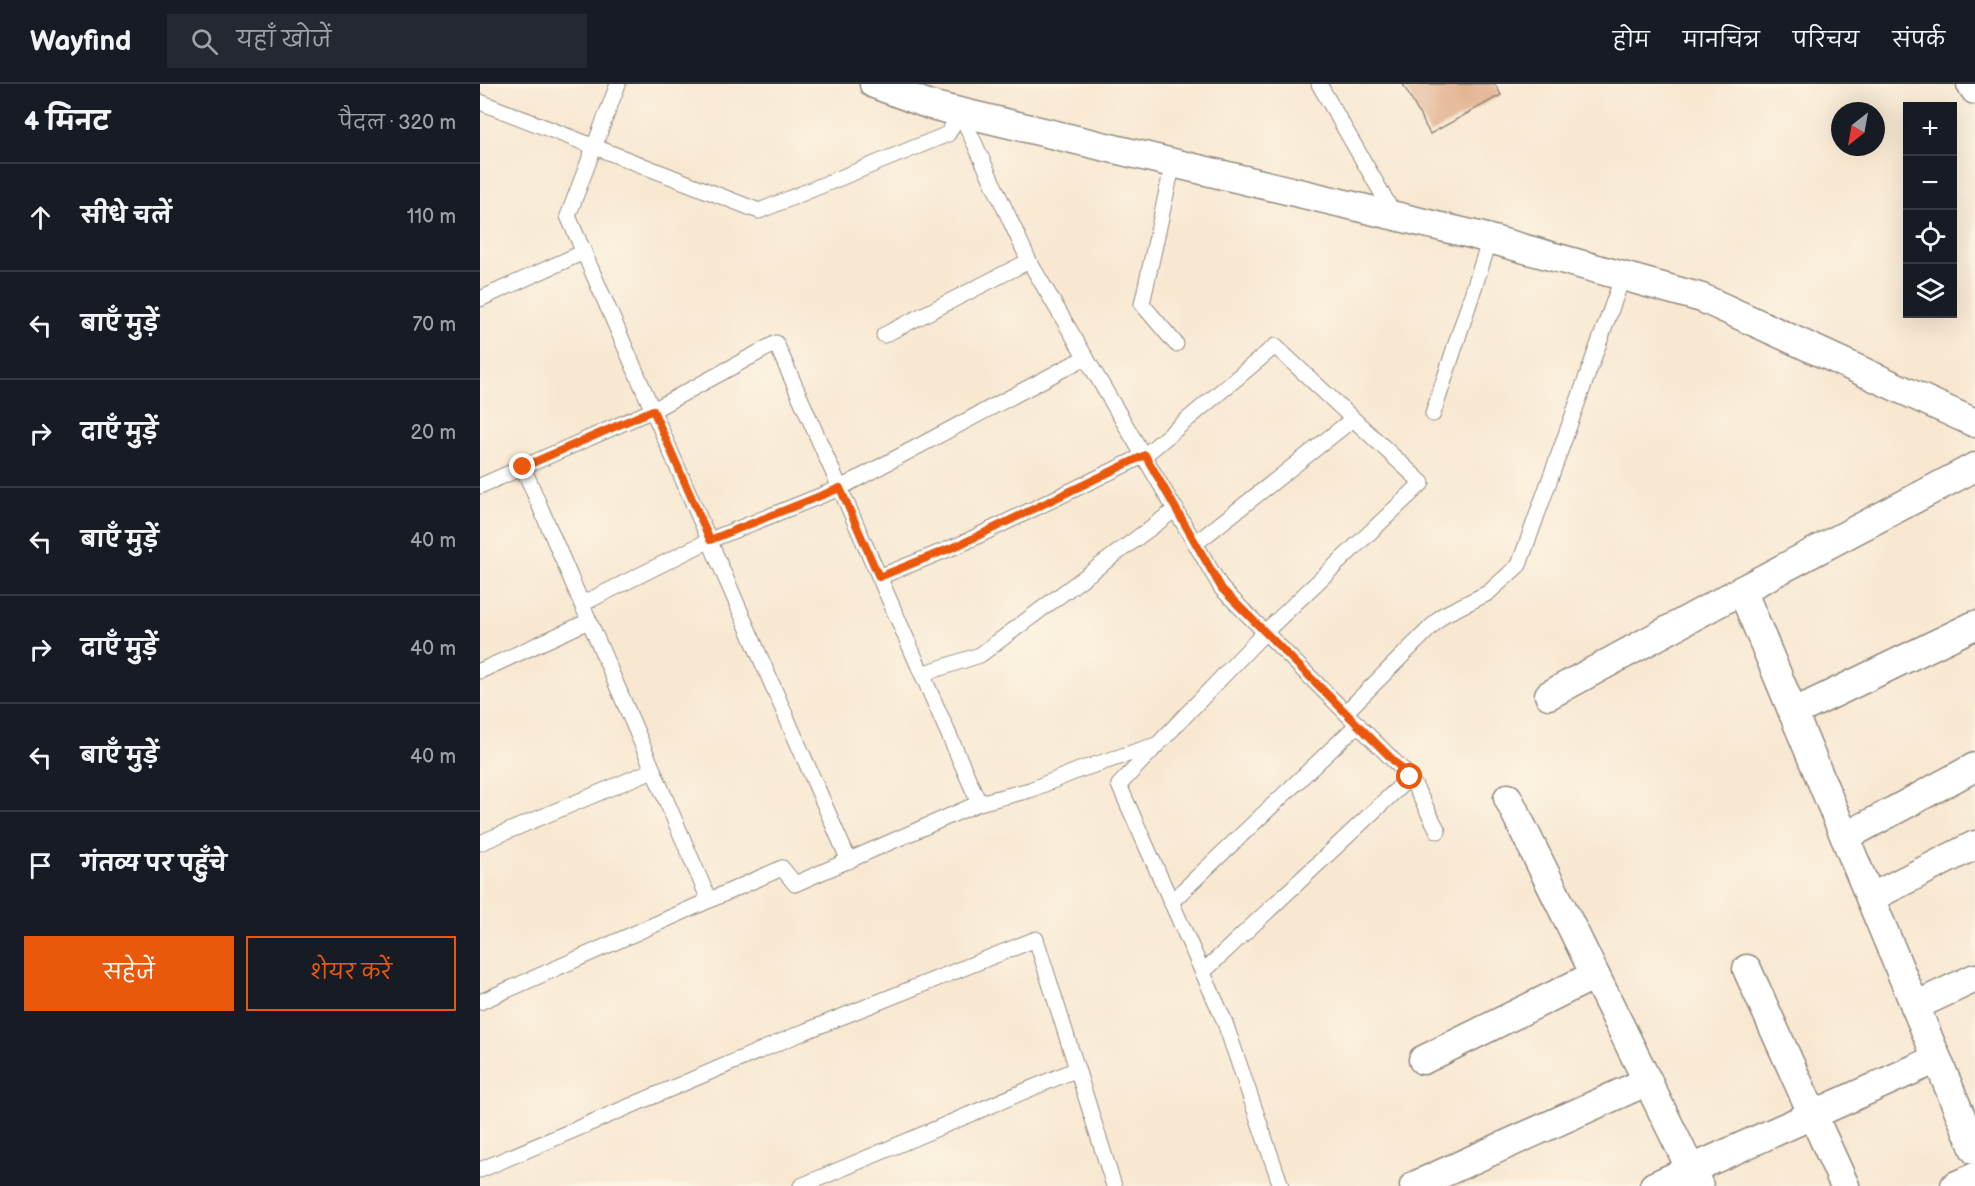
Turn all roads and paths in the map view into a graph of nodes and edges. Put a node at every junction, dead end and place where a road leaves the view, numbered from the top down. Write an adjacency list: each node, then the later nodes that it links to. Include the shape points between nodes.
1 (618, 84): 8 (lane)
2 (874, 84): 7 (street)
3 (1319, 84): 10 (lane)
4 (1971, 84): 5 (street)
5 (1975, 90)
6 (480, 102): 8 (lane)
7 (960, 112): 8 (lane, via 948,134 759,211); 9 (street); 13 (lane)
8 (595, 147): 12 (lane, via 568,216)
9 (1173, 163): 10 (street); 17 (lane, via 1142,304)
10 (1395, 216): 11 (street)
11 (1490, 239): 14 (street); 20 (lane)
12 (584, 252): 15 (lane); 19 (lane)
13 (1029, 261): 16 (lane); 18 (lane)
14 (1623, 276): 22 (street, via 1702,298); 40 (lane, via 1519,565 1488,593 1443,615)
15 (480, 299)
16 (884, 336)
17 (1176, 344)
18 (1086, 357): 23 (lane); 27 (lane)
19 (653, 410): 24 (lane); 27 (lane, via 776,343); 29 (lane)
20 (1433, 414)
21 (1353, 419): 23 (lane, via 1275,346); 30 (lane); 36 (lane, via 1422,483)
22 (1975, 423)
23 (1145, 455): 28 (lane); 31 (lane, via 961,544)
24 (523, 467): 26 (lane); 33 (lane)
25 (1975, 467): 32 (street)
26 (480, 486)
27 (840, 488): 29 (lane); 31 (lane)
28 (1176, 509): 30 (lane); 38 (lane, via 980,655)
29 (710, 540): 33 (lane); 53 (lane)
30 (1196, 543): 36 (lane, via 1222,589)
31 (879, 577): 38 (lane)
32 (1742, 590): 39 (street); 41 (street)
33 (582, 604): 34 (lane)
34 (589, 621): 37 (lane); 45 (lane)
35 (1975, 625): 41 (street)
36 (1265, 632): 40 (lane); 43 (lane)
37 (480, 671)
38 (922, 674): 48 (lane)
39 (1549, 695)
40 (1346, 712): 42 (lane)
41 (1793, 713): 50 (street)
42 (1358, 724): 46 (lane); 56 (lane)
43 (1158, 745): 48 (lane, via 1030,790); 56 (lane, via 1119,785)
44 (1975, 767): 50 (street)
45 (653, 770): 51 (lane); 55 (lane)
46 (1410, 777): 49 (lane); 58 (lane)
47 (1508, 798): 59 (street)
48 (979, 803): 53 (lane)
49 (1438, 831)
50 (1845, 837): 54 (street)
51 (480, 843)
52 (1975, 845): 54 (street)
53 (849, 861): 55 (lane, via 795,884 782,868)
54 (1870, 898): 62 (street)
55 (709, 900): 61 (lane)
56 (1171, 902): 58 (lane)
57 (1747, 969): 67 (street)
58 (1203, 972): 74 (lane, via 1224,1020)
59 (1596, 975): 64 (street); 66 (street)
60 (1975, 978): 62 (street)
61 (480, 1002)
62 (1915, 1006): 63 (street)
63 (1937, 1059): 67 (street); 68 (street)
64 (1424, 1060)
65 (1077, 1069): 69 (lane, via 1036,939 806,1031); 72 (lane); 73 (lane)
66 (1648, 1081): 71 (street); 75 (street)
67 (1813, 1115): 71 (street); 77 (street)
68 (1975, 1150)
69 (480, 1170)
70 (1975, 1177): 78 (street)
71 (1695, 1178): 76 (street)
72 (801, 1186)
73 (1114, 1186)
74 (1281, 1186)
75 (1414, 1186)
76 (1654, 1186)
77 (1845, 1186)
78 (1955, 1186)

